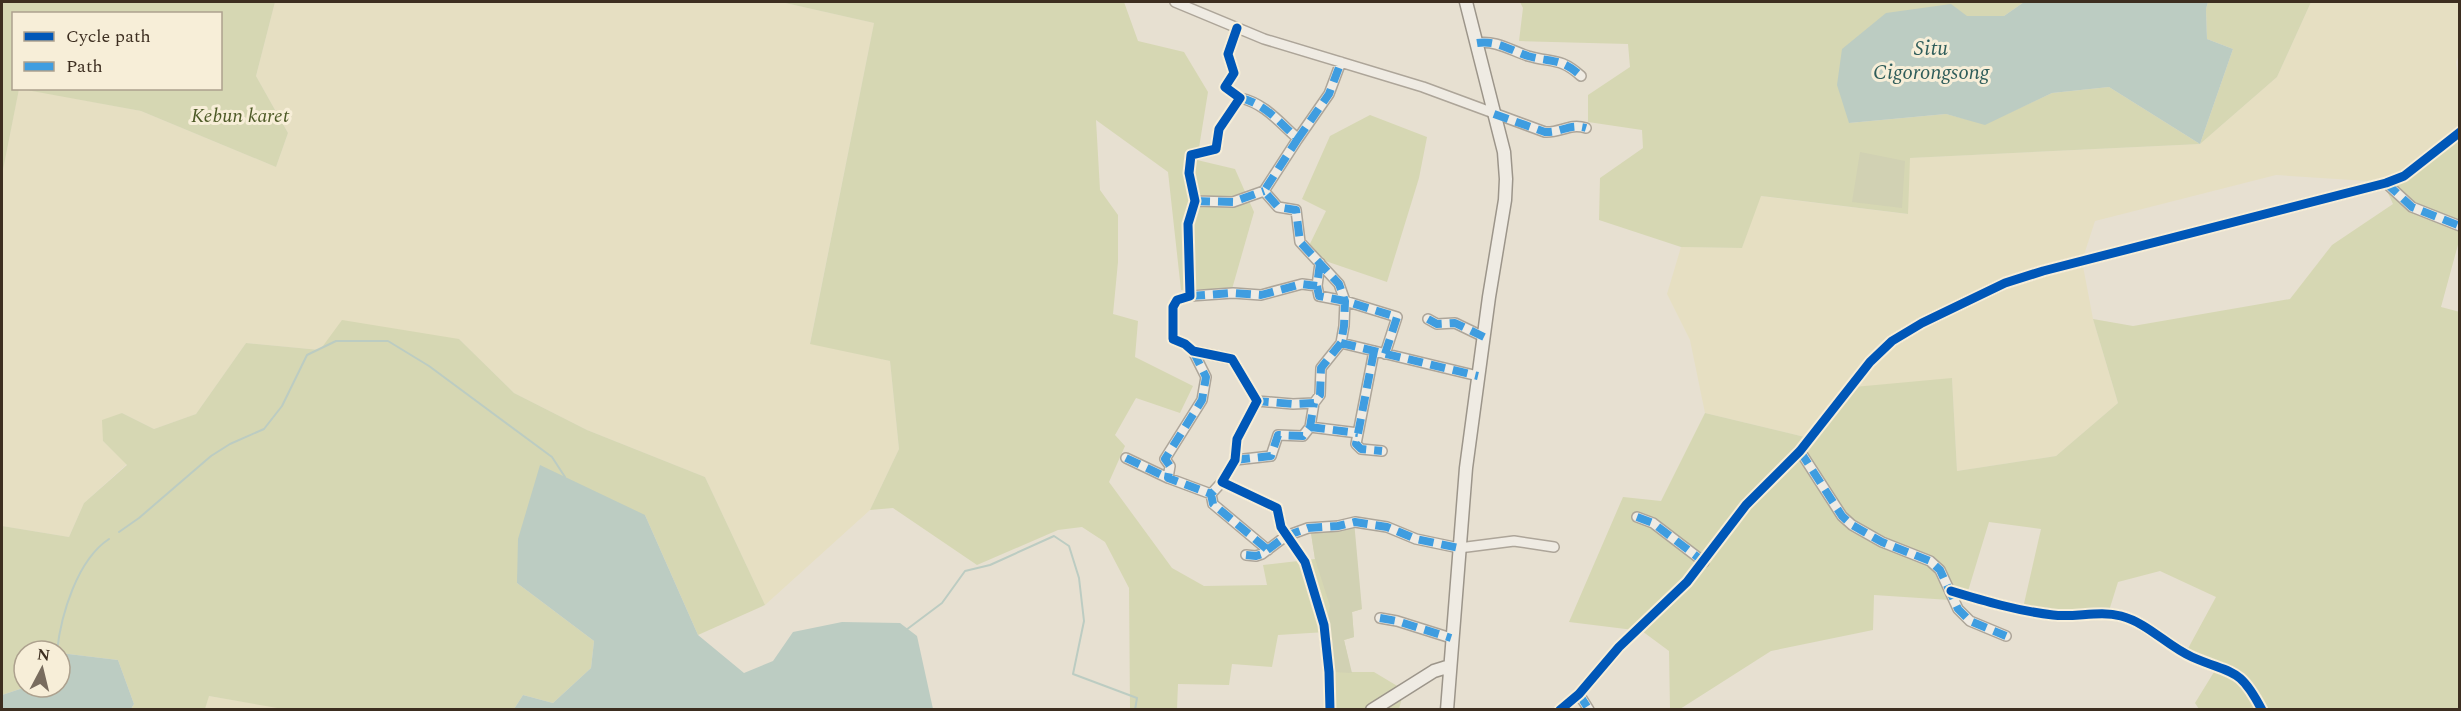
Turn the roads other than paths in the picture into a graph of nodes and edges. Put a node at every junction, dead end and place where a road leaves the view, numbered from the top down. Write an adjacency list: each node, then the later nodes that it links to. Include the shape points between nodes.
1 (1175, 2): 3 (street)
2 (1466, 2): 4 (main road)
3 (1237, 28): 5 (street); 7 (street, via 1228,54 1234,73 1225,87)
4 (1477, 43): 6 (street, via 1495,43 1529,56 1558,60); 8 (main road)
5 (1341, 62): 8 (street); 11 (street, via 1329,94)
6 (1581, 76)
7 (1240, 98): 11 (street, via 1265,108); 14 (street, via 1219,129 1216,149 1191,154 1189,172)
8 (1494, 114): 9 (street, via 1551,133 1575,125); 21 (main road, via 1504,152 1506,189)
9 (1586, 128)
10 (2460, 132): 12 (street, via 2404,176)
11 (1297, 140): 13 (street)
12 (2386, 183): 15 (street, via 2412,207); 32 (street, via 2006,283 1892,341 1865,368)
13 (1264, 191): 14 (street, via 1233,202); 16 (street, via 1278,207 1296,210 1300,242)
14 (1195, 201): 18 (street, via 1188,224)
15 (2460, 226)
16 (1320, 263): 17 (street); 19 (street, via 1339,284)
17 (1317, 286): 18 (street, via 1302,284 1261,295); 19 (street, via 1319,296)
18 (1190, 296): 23 (street, via 1177,300 1173,307 1173,339)
19 (1345, 301): 22 (street); 25 (street, via 1397,317)
20 (1428, 319): 21 (street, via 1437,324 1455,323)
21 (1484, 337): 26 (main road)
22 (1341, 343): 24 (street); 28 (street, via 1321,368 1320,395)
23 (1193, 351): 27 (street, via 1232,359); 35 (street, via 1206,377 1202,400 1164,459 1170,466)
24 (1374, 351): 25 (street); 30 (street)
25 (1385, 354): 26 (street)
26 (1478, 376): 41 (main road)
27 (1257, 401): 28 (street); 34 (street, via 1237,439)
28 (1314, 403): 29 (street)
29 (1310, 427): 30 (street); 34 (street, via 1303,436 1278,435 1271,456)
30 (1358, 433): 31 (street, via 1358,447)
31 (1382, 451)
32 (1800, 451): 44 (street, via 1746,504); 45 (street, via 1842,516 1882,542 1930,561 1940,570)
33 (1126, 458): 35 (street)
34 (1235, 460): 36 (street)
35 (1168, 478): 37 (street)
36 (1222, 482): 37 (street); 39 (street, via 1277,508)
37 (1211, 494): 42 (street, via 1213,504)
38 (1637, 517): 44 (street, via 1653,523)
39 (1286, 536): 41 (street, via 1308,528 1364,522); 42 (street); 51 (street, via 1305,562 1324,625)
40 (1554, 547): 41 (street, via 1514,541)
41 (1459, 548): 48 (main road)
42 (1268, 550): 43 (street, via 1256,556)
43 (1246, 555)
44 (1704, 562): 50 (street, via 1618,647)
45 (1951, 591): 47 (street, via 1958,609 1970,621); 56 (street, via 2054,616 2124,617 2191,657 2239,676)
46 (1380, 618): 48 (street)
47 (2006, 636)
48 (1451, 638): 49 (main road)
49 (1450, 666): 52 (main road, via 1434,671); 53 (main road)
50 (1579, 694): 54 (street); 55 (street)
51 (1330, 710)
52 (1372, 710)
53 (1447, 710)
54 (1560, 710)
55 (1589, 710)
56 (2262, 710)

